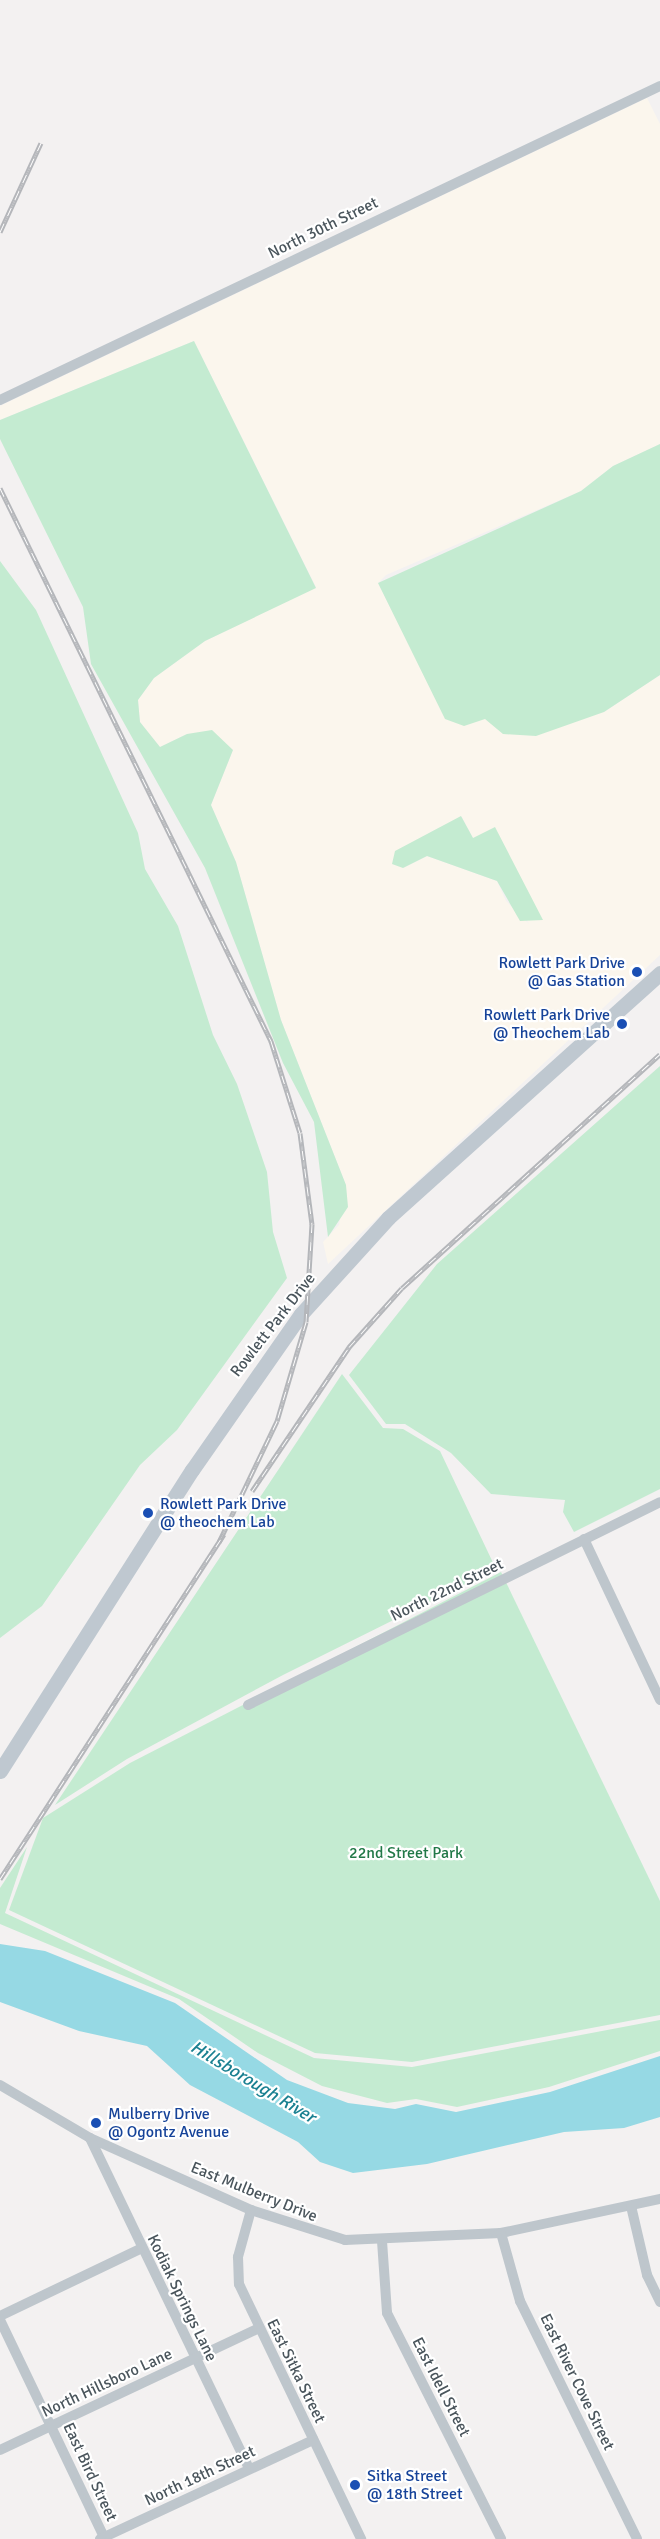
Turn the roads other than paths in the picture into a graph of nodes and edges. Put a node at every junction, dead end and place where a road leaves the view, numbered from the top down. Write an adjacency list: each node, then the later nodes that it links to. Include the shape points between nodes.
1 (660, 86): 2 (street, North 30th Street)
2 (0, 400)
3 (660, 973): 8 (street, Rowlett Park Drive, via 388,1218 301,1314 192,1470)
4 (660, 1502): 5 (street, North 22nd Street)
5 (584, 1539): 6 (street); 7 (street, North 22nd Street)
6 (660, 1700)
7 (248, 1705)
8 (0, 1771)
9 (0, 2085): 10 (street, East Mulberry Drive)
10 (90, 2138): 13 (street, East Mulberry Drive); 16 (street, Kodiak Springs Lane)
11 (660, 2199): 12 (street, East Mulberry Drive)
12 (631, 2206): 14 (street, East Mulberry Drive); 17 (street, via 647,2275)
13 (250, 2210): 15 (street, East Mulberry Drive, via 312,2233); 19 (street, East Sitka Street, via 238,2257 239,2284)
14 (501, 2233): 15 (street, East Mulberry Drive); 28 (street, East River Cove Street, via 520,2301)
15 (382, 2241): 27 (street, East Idell Street, via 387,2313)
16 (142, 2248): 18 (street); 20 (street, Kodiak Springs Lane)
17 (660, 2302)
18 (0, 2318): 21 (street, East Bird Street)
19 (259, 2328): 20 (street, North Hillsboro Lane); 22 (street, East Sitka Street)
20 (194, 2358): 21 (street, North Hillsboro Lane); 24 (street, Kodiak Springs Lane)
21 (52, 2425): 23 (street, North Hillsboro Lane); 25 (street, East Bird Street)
22 (313, 2440): 24 (street, North 18th Street); 26 (street, East Sitka Street)
23 (0, 2450)
24 (249, 2469): 25 (street, North 18th Street)
25 (103, 2538)
26 (361, 2539)
27 (501, 2539)
28 (637, 2539)

